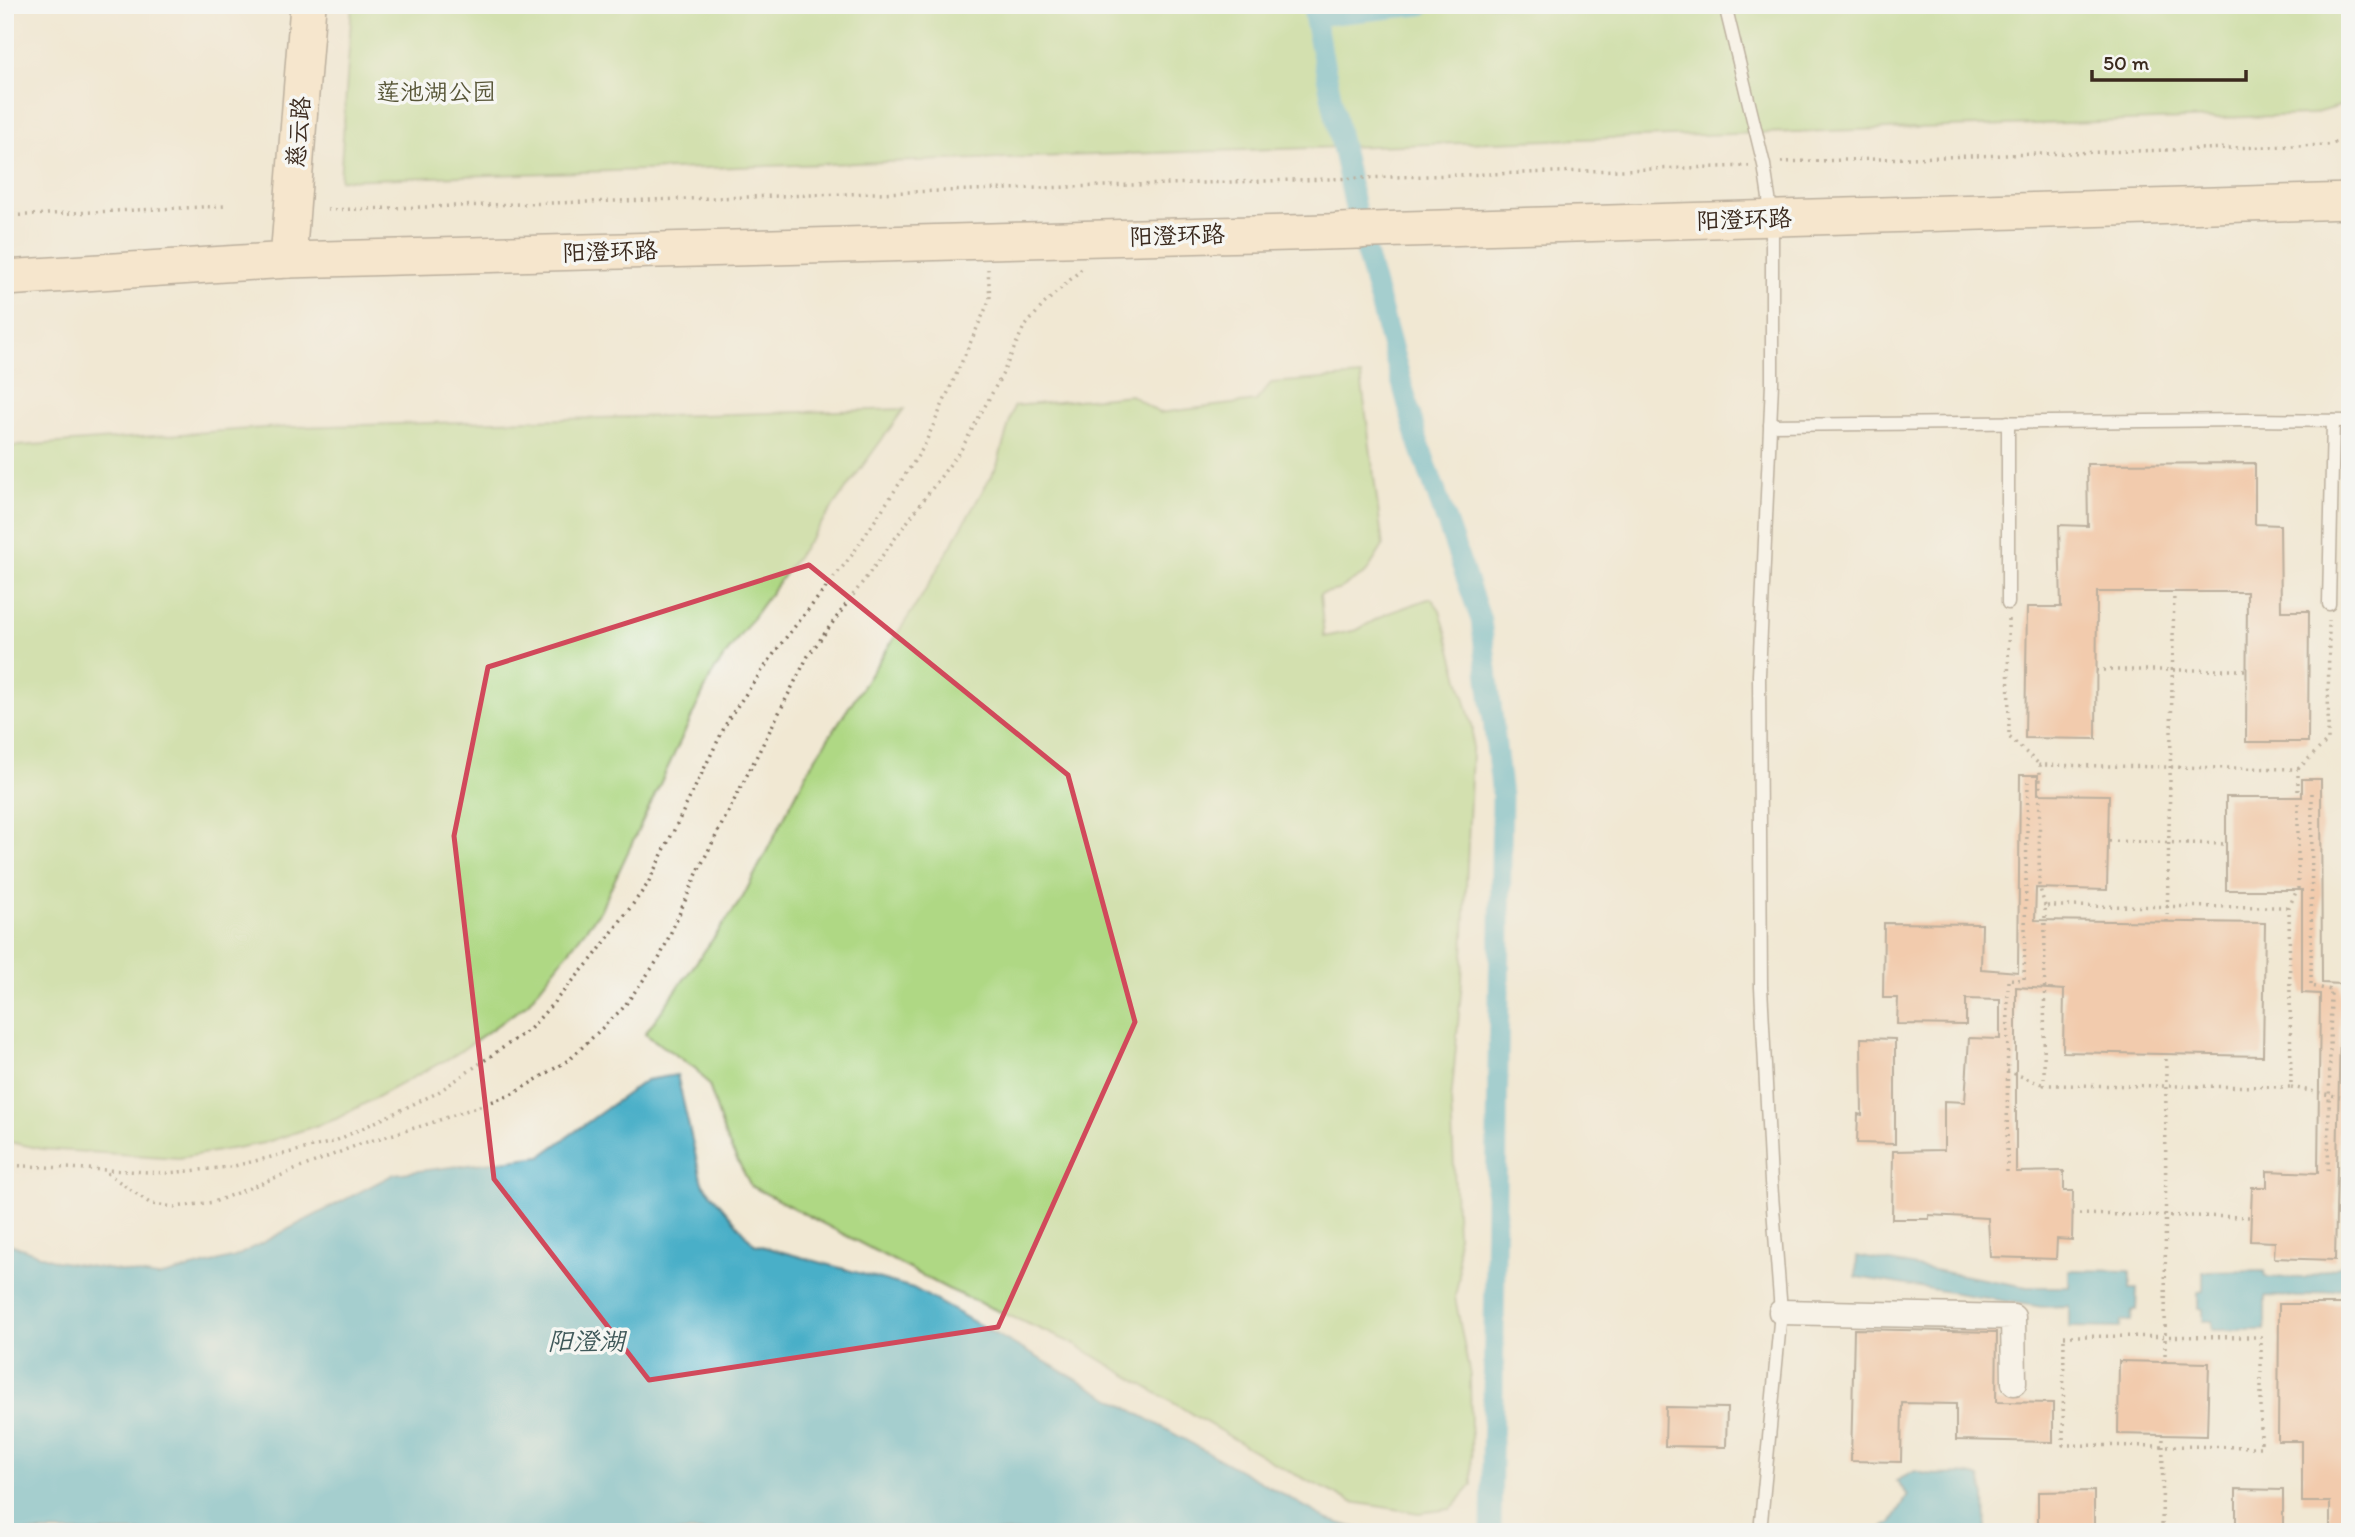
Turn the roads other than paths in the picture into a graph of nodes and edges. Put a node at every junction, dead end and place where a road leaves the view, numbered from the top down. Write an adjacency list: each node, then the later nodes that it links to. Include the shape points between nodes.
1 (309, 5): 5 (main road, 慈云路)
2 (1725, 5): 4 (lane, via 1764,165)
3 (2350, 201): 4 (main road, 阳澄环路)
4 (1772, 218): 5 (main road, 阳澄环路); 10 (lane)
5 (288, 260): 6 (main road, 阳澄环路)
6 (5, 278)
7 (2333, 421): 8 (lane); 9 (lane); 12 (lane)
8 (2350, 421)
9 (2008, 422): 10 (lane); 11 (lane)
10 (1770, 425): 13 (lane, via 1759,675 1760,987)
11 (2008, 603)
12 (2329, 604)
13 (1781, 1312): 14 (street, via 2013,1317); 15 (lane)
14 (2014, 1382)
15 (1760, 1532)

